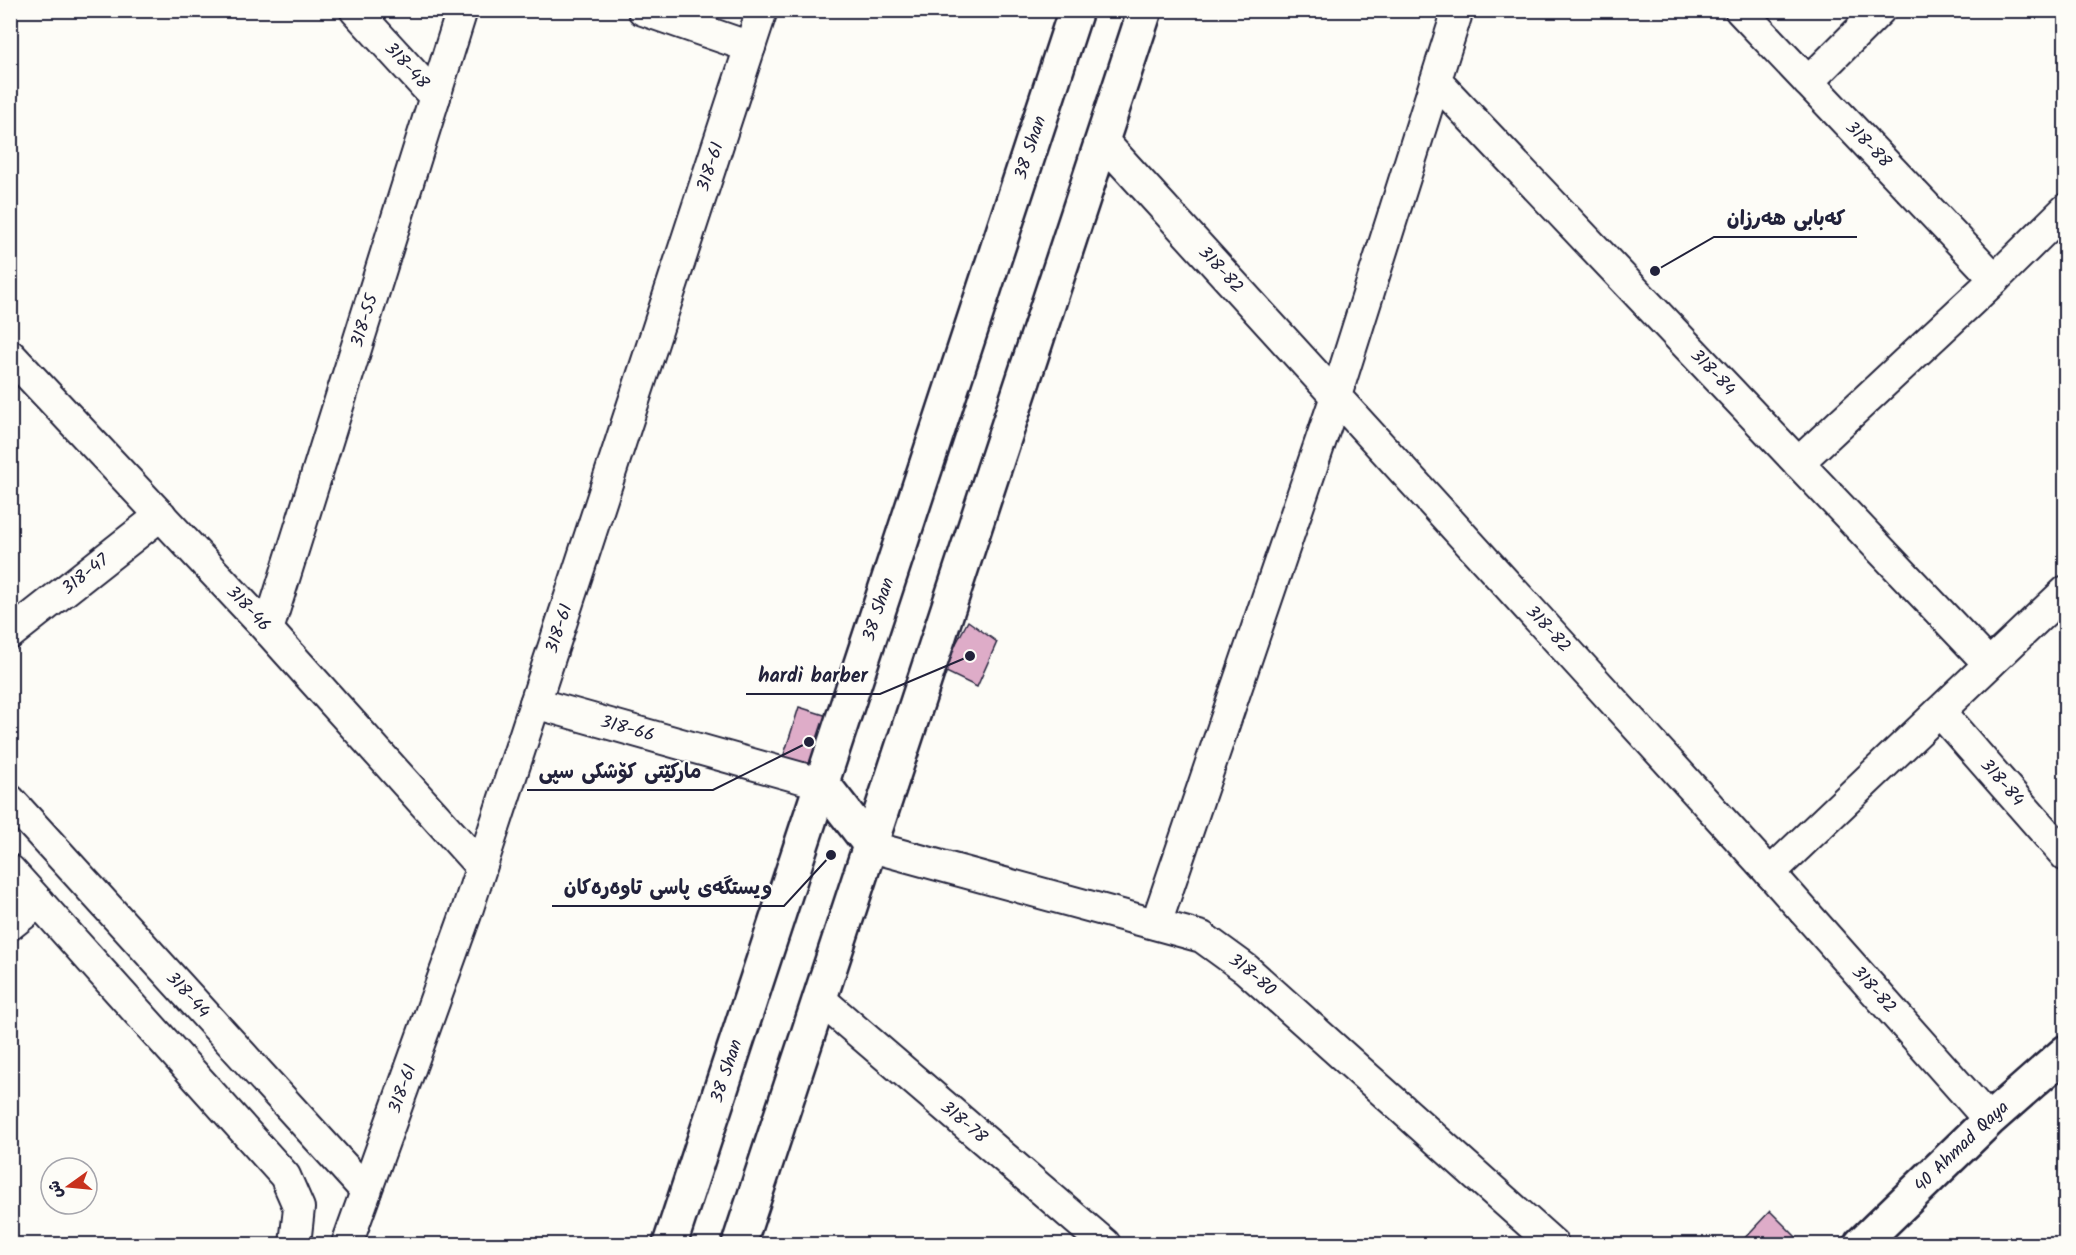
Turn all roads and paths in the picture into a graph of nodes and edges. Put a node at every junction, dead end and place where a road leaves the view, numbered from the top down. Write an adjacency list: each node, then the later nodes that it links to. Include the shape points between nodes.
1 (355, 10): 13 (street, 318-48)
2 (462, 10): 13 (street, 318-55)
3 (643, 10): 10 (street)
4 (762, 10): 10 (street, 318-61)
5 (1076, 10): 27 (street, 38 Shan)
6 (1145, 10): 14 (street)
7 (1458, 10): 11 (street)
8 (1740, 10): 12 (street, 318-88)
9 (1880, 10): 12 (street)
10 (750, 47): 25 (street, 318-61)
11 (1436, 81): 18 (street); 19 (street, 318-84)
12 (1808, 82): 16 (street, 318-88)
13 (435, 97): 22 (street, 318-55)
14 (1102, 140): 18 (street, 318-82); 29 (street)
15 (2066, 209): 16 (street)
16 (1995, 279): 19 (street)
17 (10, 355): 20 (street, 318-46)
18 (1336, 396): 33 (street, 318-82); 35 (street)
19 (1798, 463): 24 (street, 318-84)
20 (161, 515): 22 (street, 318-46); 23 (street, 318-47)
21 (2066, 591): 24 (street)
22 (268, 630): 31 (street, 318-46)
23 (10, 634)
24 (1989, 664): 26 (street)
25 (535, 703): 27 (street, 318-66); 31 (street, 318-61)
26 (1940, 712): 30 (street, 318-84); 33 (street)
27 (823, 784): 29 (street); 43 (street, 38 Shan)
28 (10, 800): 40 (street, 318-44)
29 (872, 847): 35 (street, 318-80); 37 (street)
30 (2066, 855)
31 (481, 867): 40 (street, 318-61)
32 (10, 870): 34 (street)
33 (1770, 873): 39 (street, 318-82)
34 (39, 902): 36 (street); 41 (street, via 285,1176 299,1208)
35 (1156, 924): 46 (street, 318-80, via 1202,937 1246,969)
36 (10, 925)
37 (821, 1000): 44 (street); 45 (street, 318-78)
38 (2066, 1052): 39 (street, 40 Ahmad Qaya)
39 (1989, 1120): 47 (street, 40 Ahmad Qaya)
40 (366, 1191): 42 (street, 318-61)
41 (296, 1245)
42 (347, 1245)
43 (670, 1245)
44 (739, 1245)
45 (1105, 1245)
46 (1553, 1245)
47 (1861, 1245)

